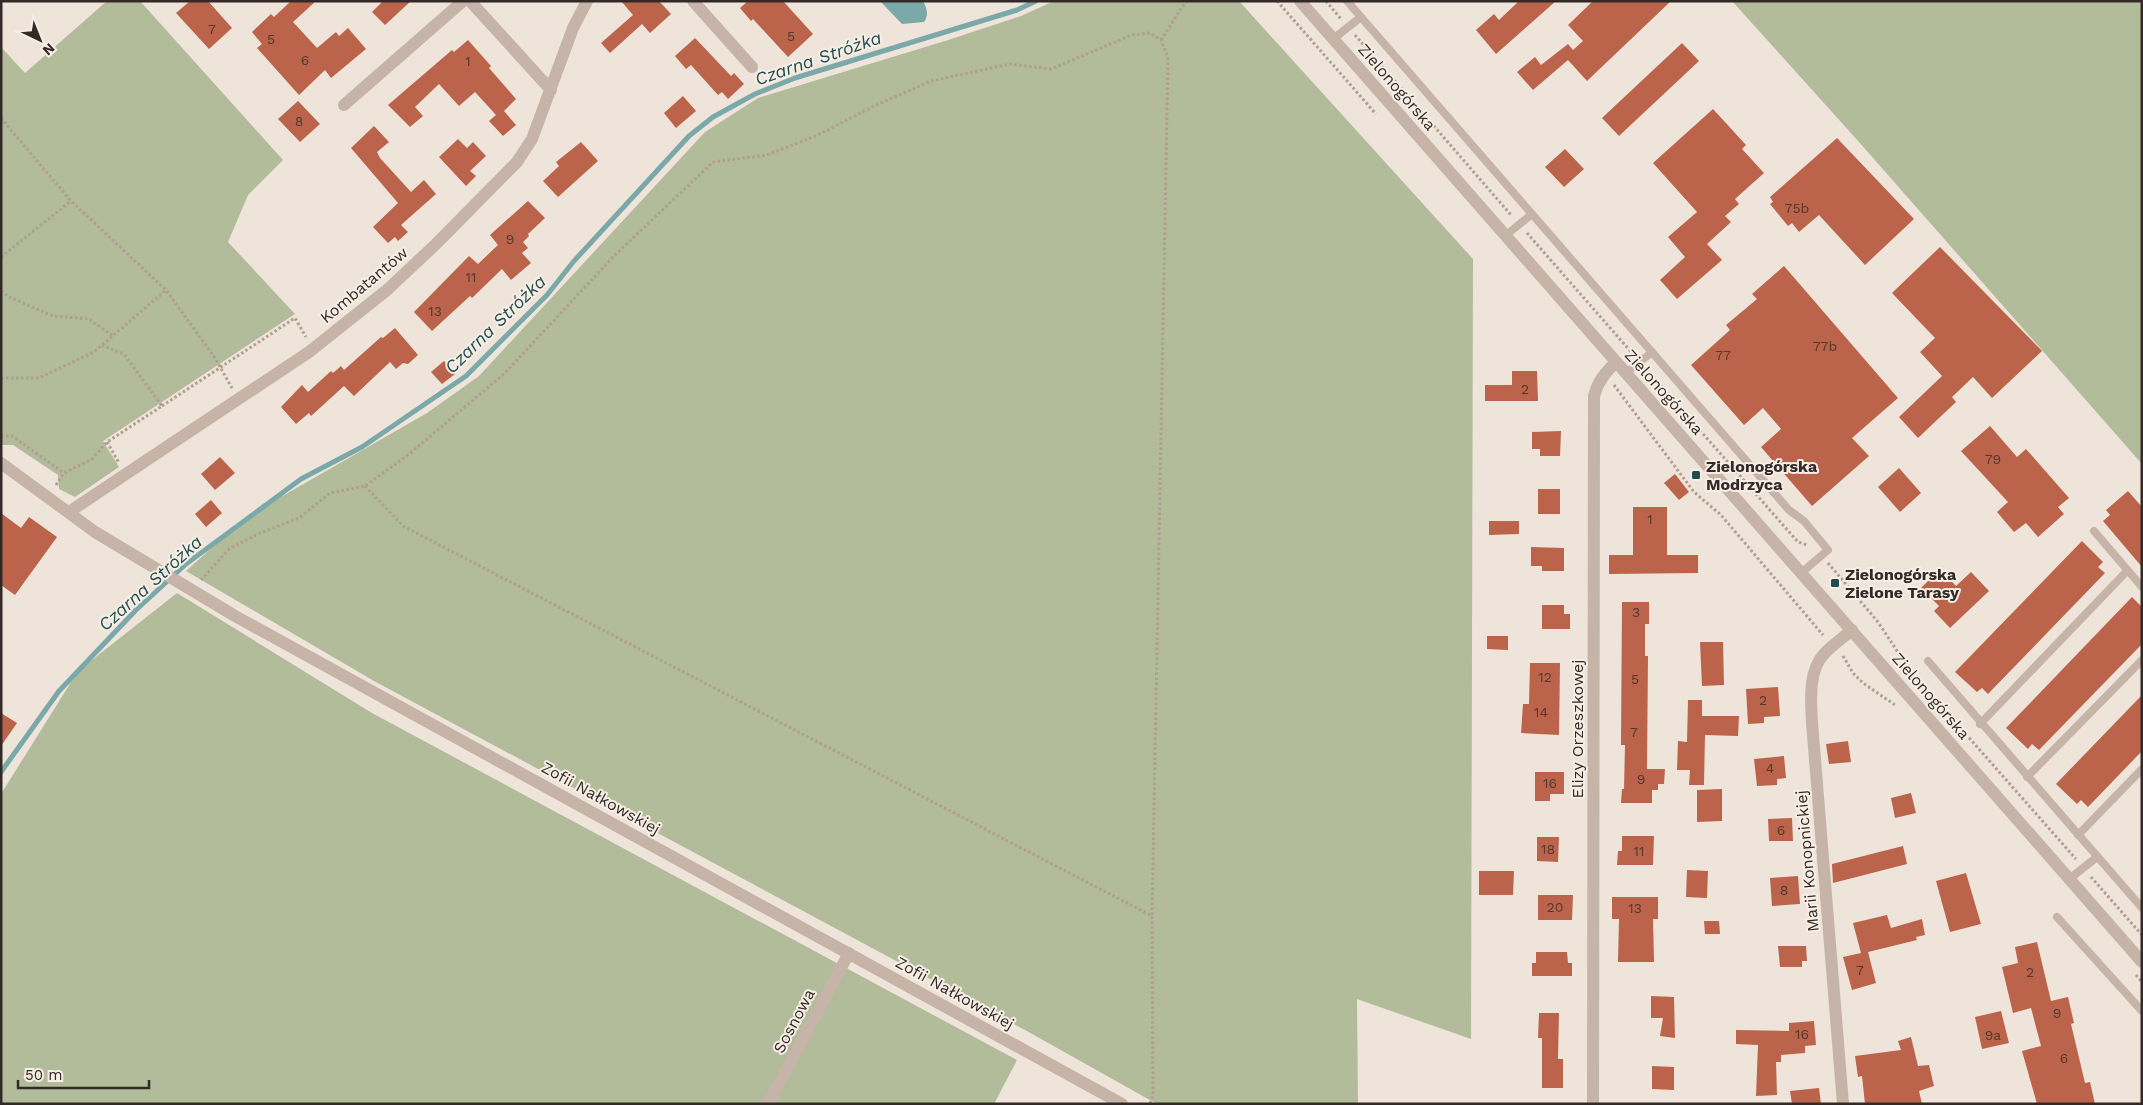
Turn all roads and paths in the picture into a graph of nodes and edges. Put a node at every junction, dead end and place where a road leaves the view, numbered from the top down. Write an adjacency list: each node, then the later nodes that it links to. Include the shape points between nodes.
1 (463, 1): 14 (street)
2 (470, 1): 13 (street)
3 (587, 1): 13 (street, Kombatantów, via 573,28)
4 (693, 1): 12 (street)
5 (1186, 1): 11 (path)
6 (1277, 1): 16 (path)
7 (1300, 1): 10 (street, Zielonogórska)
8 (1347, 1): 9 (lane)
9 (1360, 17): 10 (lane); 18 (lane)
10 (1333, 39): 19 (street, Zielonogórska)
11 (1161, 40): 39 (path, via 1150,33 1132,35 1051,69 1010,64 931,81 818,135 767,155 713,162 612,257 505,373 408,455); 59 (path, via 1168,58)
12 (752, 68)
13 (551, 90): 25 (street, Kombatantów, via 532,139 517,162 387,290)
14 (344, 105)
15 (1, 118): 17 (path)
16 (1382, 120)
17 (71, 201): 20 (path); 21 (path)
18 (1532, 214): 19 (lane); 26 (lane)
19 (1505, 236): 27 (street, Zielonogórska)
20 (1, 257)
21 (166, 290): 23 (path); 28 (path)
22 (1, 291): 23 (path, via 53,316 89,319)
23 (113, 336): 24 (path)
24 (102, 345): 31 (path, via 39,378); 33 (path, via 124,354)
25 (313, 349): 28 (path, via 295,318); 32 (street, Kombatantów)
26 (1652, 352): 29 (lane); 44 (lane, via 1789,510 1804,521 1828,550)
27 (1616, 362): 29 (street, Zielonogórska); 30 (street, Elizy Orzeszkowej)
28 (220, 366): 32 (path); 33 (path)
29 (1626, 373): 44 (street, Zielonogórska)
30 (1604, 374): 48 (path, via 1694,492 1721,515); 69 (street, Elizy Orzeszkowej, via 1594,396)
31 (1, 378)
32 (238, 399): 38 (street, Kombatantów)
33 (162, 406): 35 (path)
34 (1, 436): 37 (path, via 12,436)
35 (107, 442): 37 (path, via 92,459); 38 (path)
36 (1, 463): 40 (street, Zofii Nałkowskiej)
37 (64, 473): 40 (path)
38 (126, 474): 41 (street, Kombatantów)
39 (365, 486): 46 (path, via 330,493 299,518 229,549); 59 (path, via 403,526)
40 (48, 497): 41 (street, Zofii Nałkowskiej)
41 (69, 512): 46 (street, Zofii Nałkowskiej, via 96,532)
42 (2094, 531): 43 (lane)
43 (2127, 571): 45 (lane); 52 (lane)
44 (1801, 573): 47 (street, Zielonogórska)
45 (2142, 587)
46 (192, 589): 61 (street, Zofii Nałkowskiej, via 235,616)
47 (1852, 630): 48 (street, Marii Konopnickiej); 57 (street, Zielonogórska)
48 (1834, 646): 51 (path, via 1863,683); 70 (street, Marii Konopnickiej, via 1824,654 1814,678 1812,723)
49 (2142, 660): 54 (lane)
50 (1928, 662): 52 (lane)
51 (1900, 710)
52 (1980, 724): 54 (lane)
53 (2142, 769): 55 (lane)
54 (2027, 777): 55 (lane)
55 (2078, 835): 56 (lane)
56 (2097, 856): 57 (lane); 58 (lane)
57 (2068, 880): 62 (street, Zielonogórska)
58 (2142, 908)
59 (1152, 916): 68 (path, via 1154,1094)
60 (2057, 917): 65 (lane)
61 (849, 953): 66 (street, Sosnowa); 67 (street, Zofii Nałkowskiej)
62 (2142, 962)
63 (2130, 968): 64 (path)
64 (2142, 982)
65 (2142, 1011)
66 (768, 1104)
67 (1122, 1104)
68 (1150, 1104)
69 (1593, 1104)
70 (1843, 1104)

